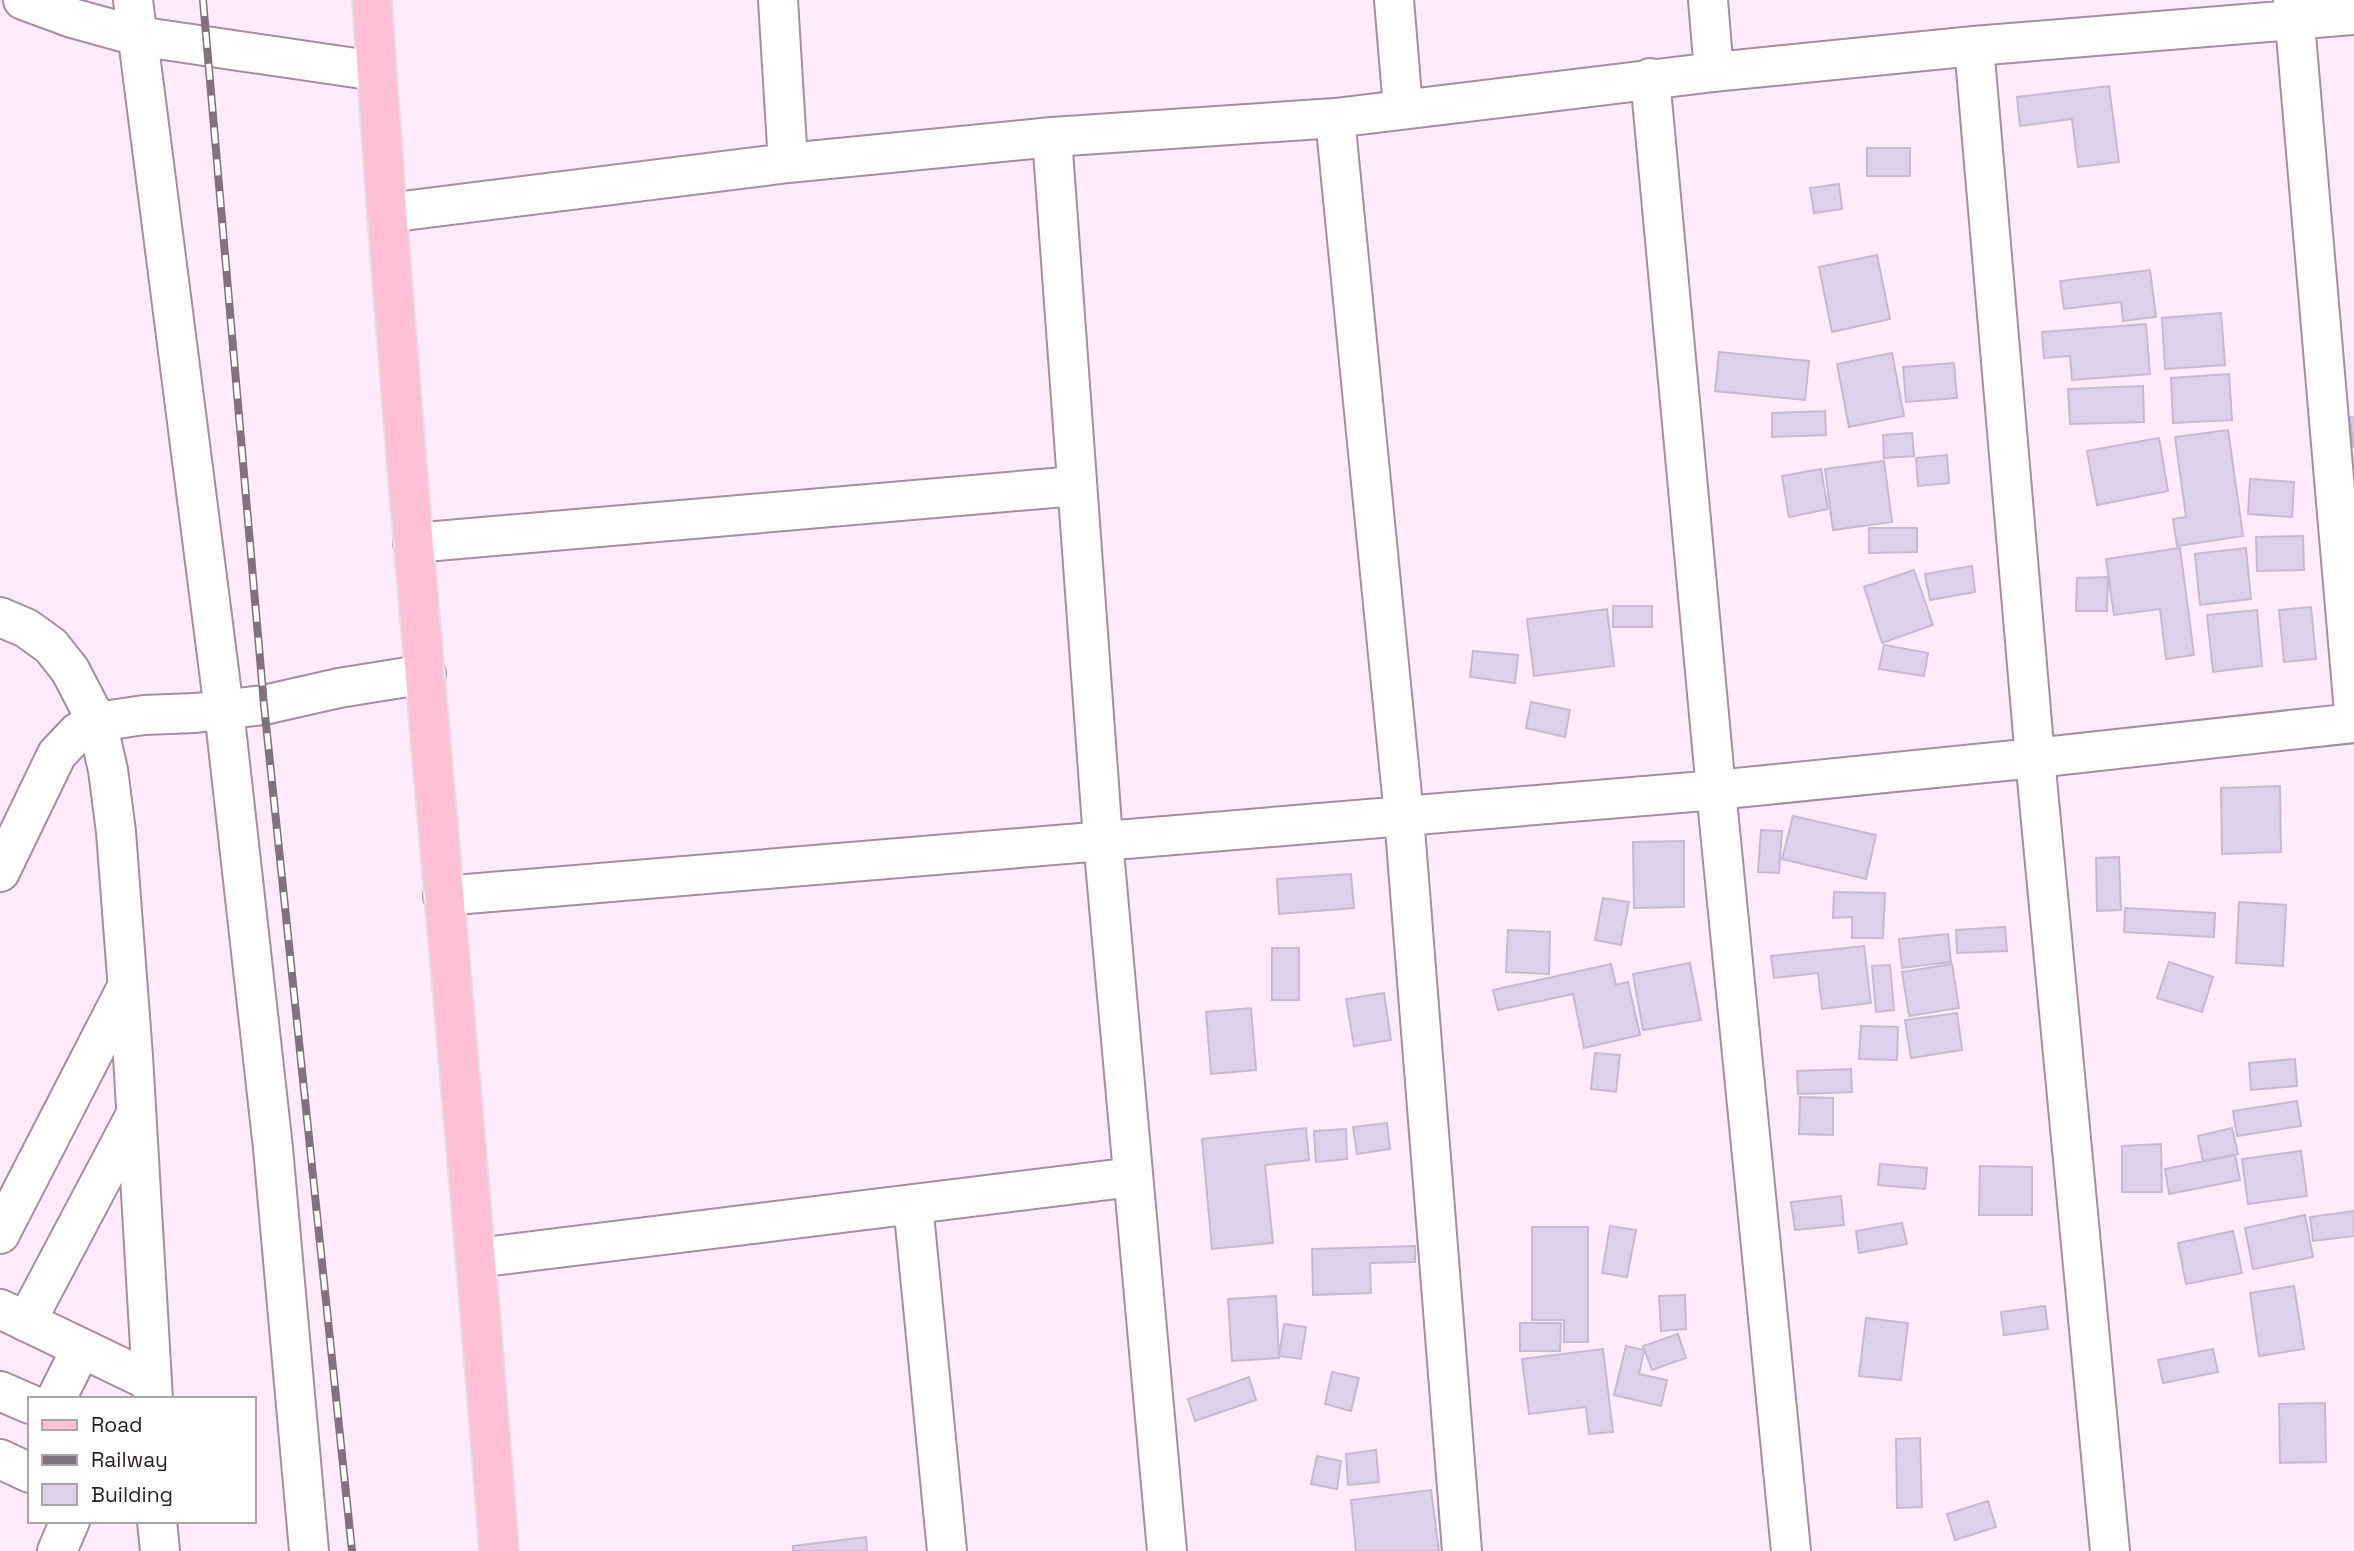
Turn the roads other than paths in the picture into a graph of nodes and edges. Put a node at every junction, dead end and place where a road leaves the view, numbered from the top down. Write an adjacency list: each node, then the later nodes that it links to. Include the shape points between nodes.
1 (23, 0): 8 (street, via 72,18)
2 (372, 0): 10 (main road)
3 (778, 0): 16 (street)
4 (1394, 0): 13 (street)
5 (1709, 0): 11 (street)
6 (2293, 10): 7 (street); 9 (street); 23 (street)
7 (2354, 15)
8 (135, 18): 10 (street); 22 (street)
9 (1974, 46): 11 (street); 26 (street)
10 (376, 71): 17 (main road)
11 (1714, 72): 12 (street)
12 (1650, 78): 13 (street); 27 (street)
13 (1403, 108): 14 (street)
14 (1335, 118): 15 (street); 28 (street)
15 (1052, 137): 16 (street); 18 (street)
16 (788, 163): 17 (street)
17 (387, 213): 19 (main road)
18 (1076, 486): 19 (street); 29 (street)
19 (413, 543): 21 (main road)
20 (0, 617): 24 (street, via 51,646 70,670)
21 (426, 674): 22 (street); 31 (main road)
22 (224, 710): 24 (street); 46 (street, via 273,1148)
23 (2354, 712)
24 (97, 722): 30 (street, via 78,732 57,754); 32 (street, via 116,832)
25 (2354, 723): 26 (street)
26 (2035, 758): 27 (street); 52 (street)
27 (1716, 790): 28 (street); 51 (street)
28 (1404, 816): 29 (street); 50 (street)
29 (1103, 840): 31 (street); 34 (street)
30 (0, 873)
31 (443, 896): 37 (main road)
32 (127, 987): 33 (street); 36 (street)
33 (135, 1116): 38 (street); 41 (street)
34 (1133, 1177): 35 (street); 49 (street)
35 (913, 1204): 37 (street); 48 (street)
36 (0, 1234)
37 (477, 1258): 47 (main road)
38 (13, 1315): 39 (street)
39 (81, 1349): 41 (street); 42 (street)
40 (0, 1391): 43 (street)
41 (153, 1391)
42 (57, 1397)
43 (28, 1404)
44 (69, 1523): 45 (street)
45 (57, 1551)
46 (309, 1551)
47 (499, 1551)
48 (947, 1551)
49 (1167, 1551)
50 (1462, 1551)
51 (1791, 1551)
52 (2110, 1551)

